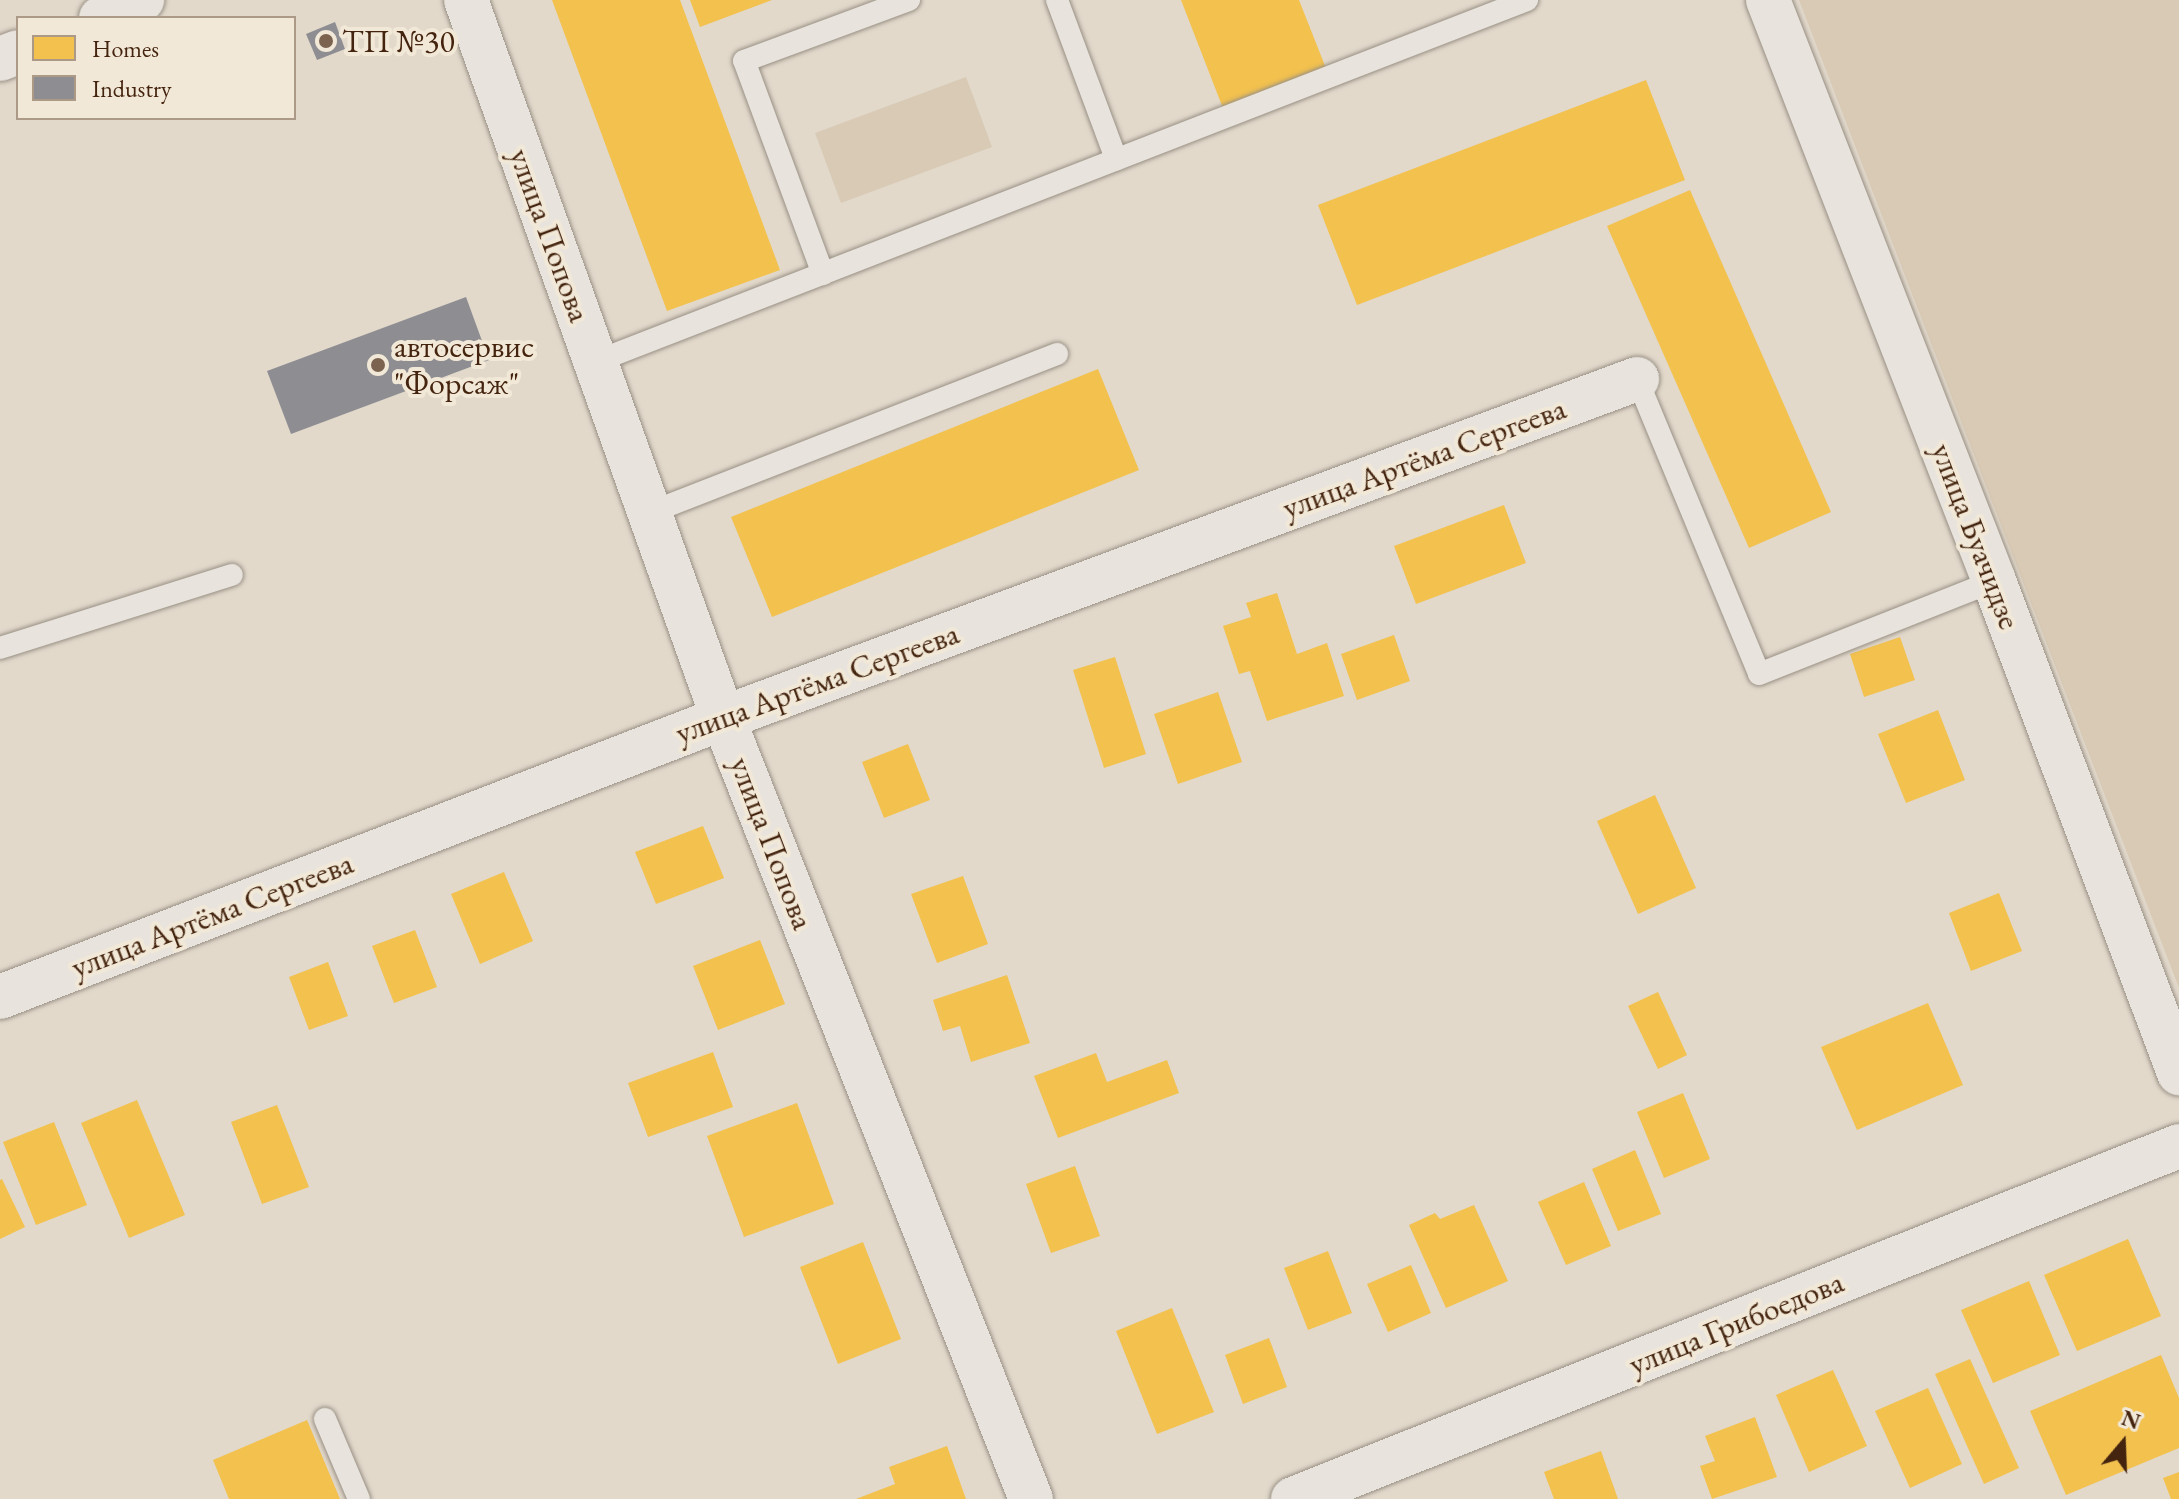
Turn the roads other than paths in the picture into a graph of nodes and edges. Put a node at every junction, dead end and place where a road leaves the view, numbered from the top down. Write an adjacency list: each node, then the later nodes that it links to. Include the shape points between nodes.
1 (142, 0): 7 (street)
2 (466, 0): 11 (street, улица Попова)
3 (909, 0): 9 (lane, via 744,61)
4 (1057, 0): 8 (lane)
5 (1527, 0): 8 (lane)
6 (1768, 0): 15 (street, улица Буачидзе)
7 (106, 16)
8 (1116, 159): 9 (lane)
9 (823, 274): 11 (lane)
10 (1057, 354): 13 (lane)
11 (595, 362): 13 (street, улица Попова)
12 (1637, 379): 15 (lane, via 1759,674); 17 (street, улица Артёма Сергеева)
13 (649, 513): 17 (street, улица Попова)
14 (232, 575): 16 (lane)
15 (1994, 581): 19 (street, улица Буачидзе)
16 (0, 648)
17 (723, 718): 18 (street, улица Артёма Сергеева); 23 (street, улица Попова)
18 (0, 997)
19 (2179, 1073)
20 (2179, 1146): 24 (street, улица Грибоедова)
21 (325, 1419): 22 (lane)
22 (359, 1499)
23 (1031, 1499)
24 (1293, 1499)

